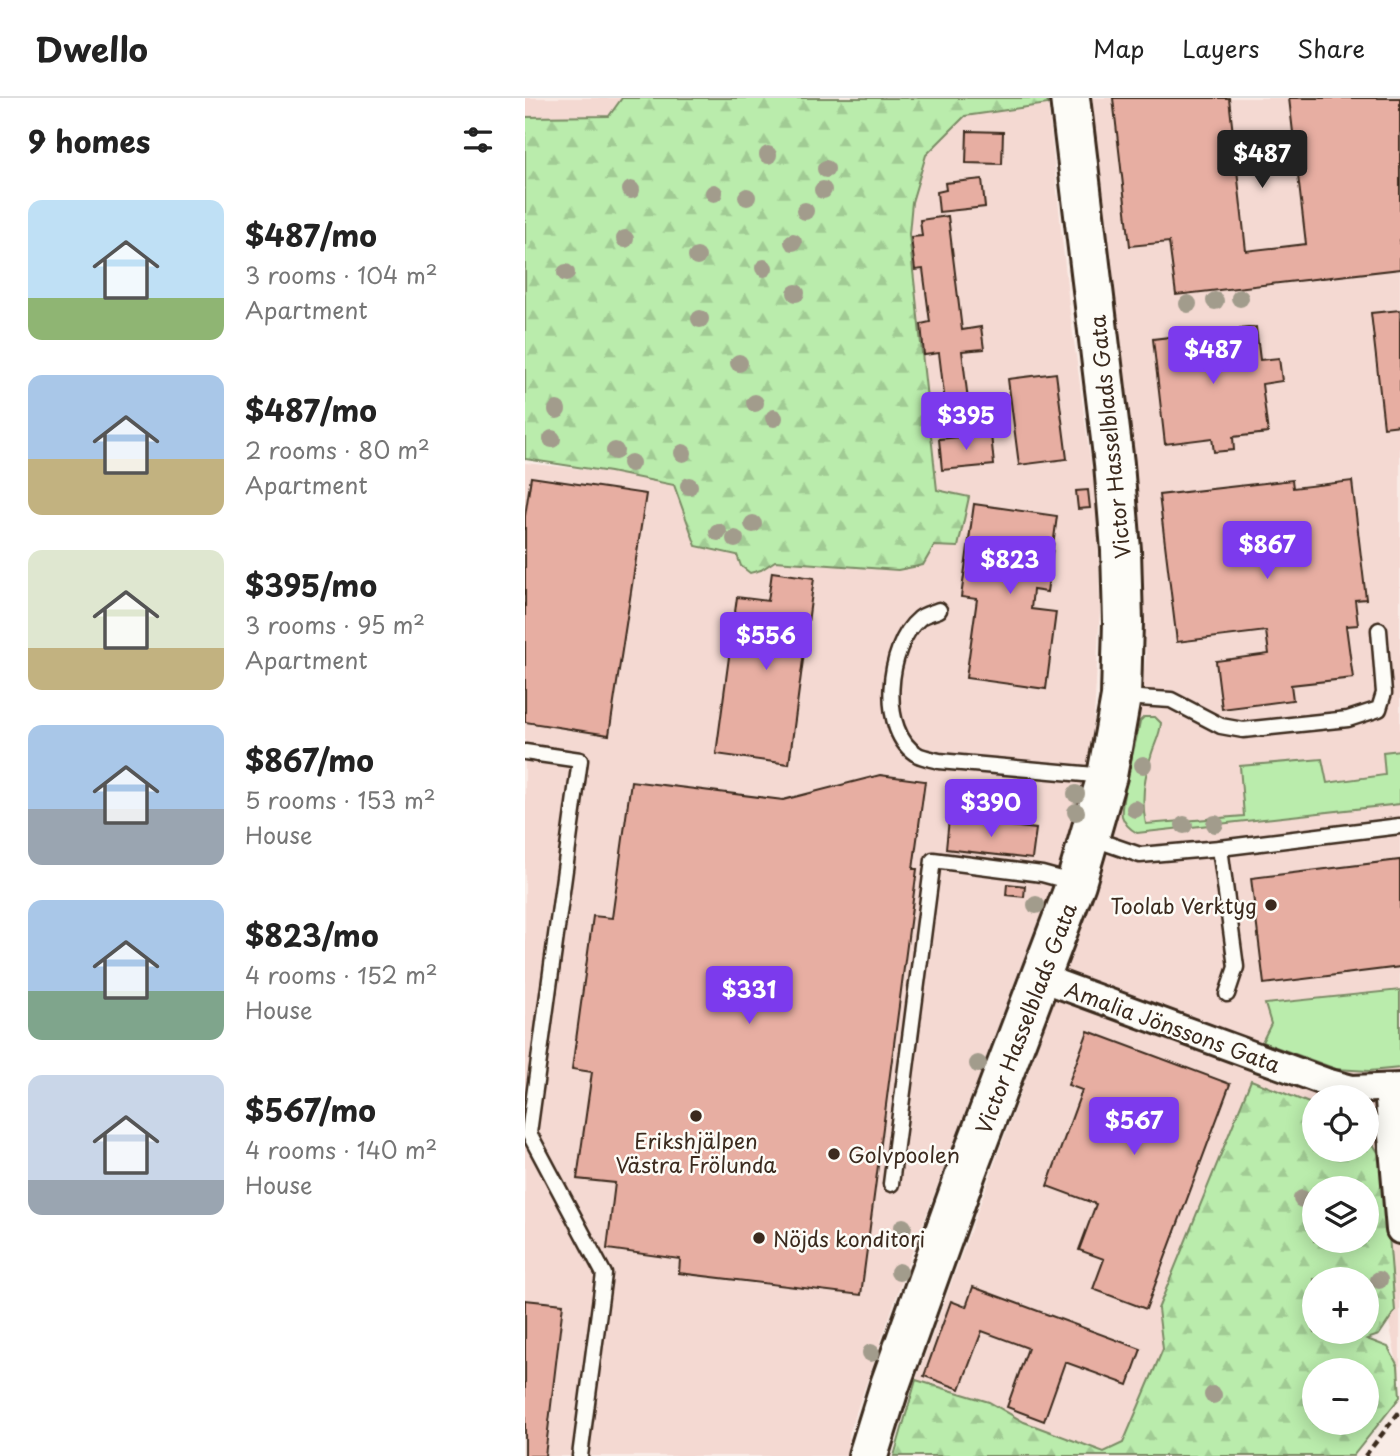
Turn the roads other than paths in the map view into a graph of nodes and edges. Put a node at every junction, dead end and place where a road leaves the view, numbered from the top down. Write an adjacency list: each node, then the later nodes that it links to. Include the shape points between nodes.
1 (1070, 98): 4 (street, Victor Hasselblads Gata, via 1114,464 1121,550)
2 (939, 610): 6 (lane, via 920,617 907,633 893,676 891,702 896,720 903,740 917,754 939,761)
3 (1378, 630): 4 (lane, via 1384,693 1379,709 1348,719 1243,730 1221,726 1171,699)
4 (1121, 697): 6 (street, Victor Hasselblads Gata)
5 (525, 752): 15 (lane, via 580,760 529,1132)
6 (1107, 776): 8 (street, Victor Hasselblads Gata)
7 (1400, 826): 9 (lane)
8 (1090, 838): 9 (lane, via 1140,855); 10 (street, Victor Hasselblads Gata)
9 (1220, 848): 12 (lane, via 1236,967)
10 (1076, 883): 11 (street, Victor Hasselblads Gata); 16 (lane, via 933,860)
11 (1039, 977): 13 (street, Amalia Jönssons Gata, via 1326,1082 1352,1088); 19 (street, Victor Hasselblads Gata, via 890,1385)
12 (1227, 994)
13 (1394, 1088): 17 (street, Amalia Jönssons Gata)
14 (525, 1154): 15 (lane)
15 (541, 1156): 18 (lane, via 604,1274)
16 (891, 1184)
17 (1400, 1230)
18 (580, 1456)
19 (869, 1456)

